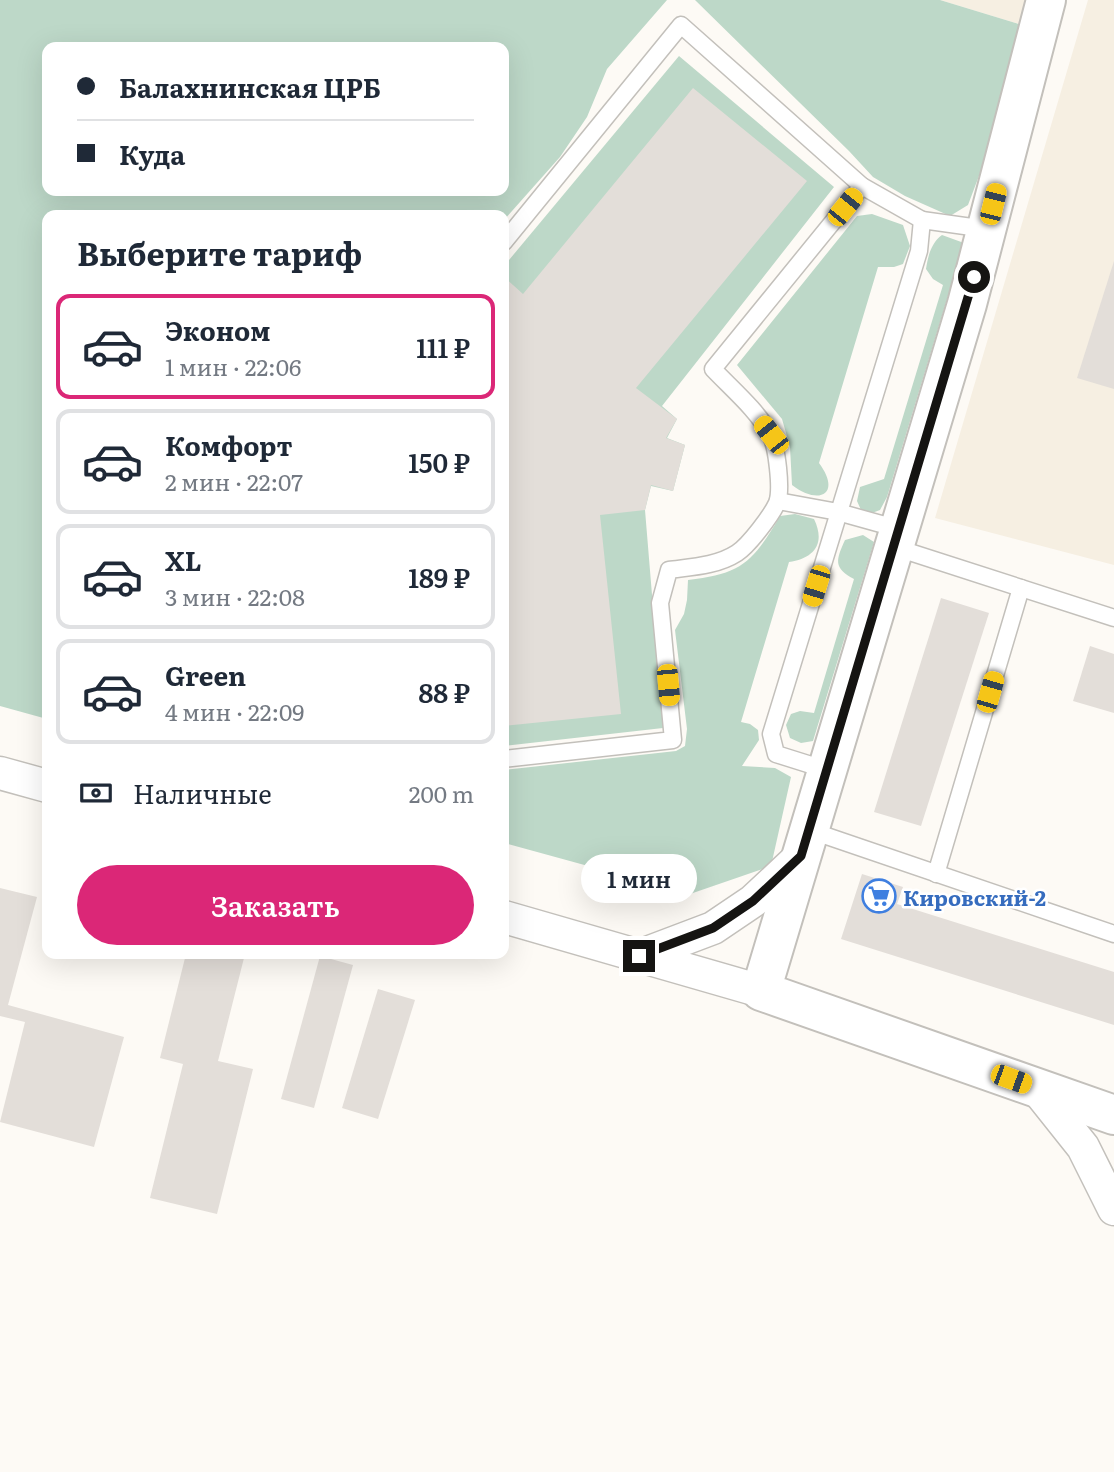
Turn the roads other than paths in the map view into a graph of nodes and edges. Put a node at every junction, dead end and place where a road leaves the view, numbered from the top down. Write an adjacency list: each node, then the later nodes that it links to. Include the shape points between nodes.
1 (1046, 0): 4 (street)
2 (862, 186): 3 (lane); 5 (lane, via 681,25); 6 (lane, via 713,369 771,435 778,464)
3 (922, 220): 4 (lane); 7 (lane, via 919,251)
4 (986, 229): 8 (street)
5 (509, 236)
6 (778, 501): 7 (lane); 11 (lane, via 737,553 710,564 669,570 660,603 673,740)
7 (838, 512): 8 (lane); 12 (lane, via 771,734 776,754)
8 (897, 538): 9 (lane); 12 (street)
9 (1021, 588): 10 (lane); 16 (lane)
10 (1114, 618)
11 (509, 758)
12 (827, 770): 15 (street)
13 (0, 773): 14 (street)
14 (42, 785)
15 (805, 843): 16 (lane); 19 (street, via 753,901 713,928); 20 (street)
16 (936, 874): 18 (lane)
17 (509, 918): 19 (street)
18 (1114, 934)
19 (639, 956): 20 (street)
20 (761, 991): 21 (street)
21 (1036, 1088): 22 (street); 23 (street, via 1083,1147)
22 (1114, 1115)
23 (1114, 1209)

